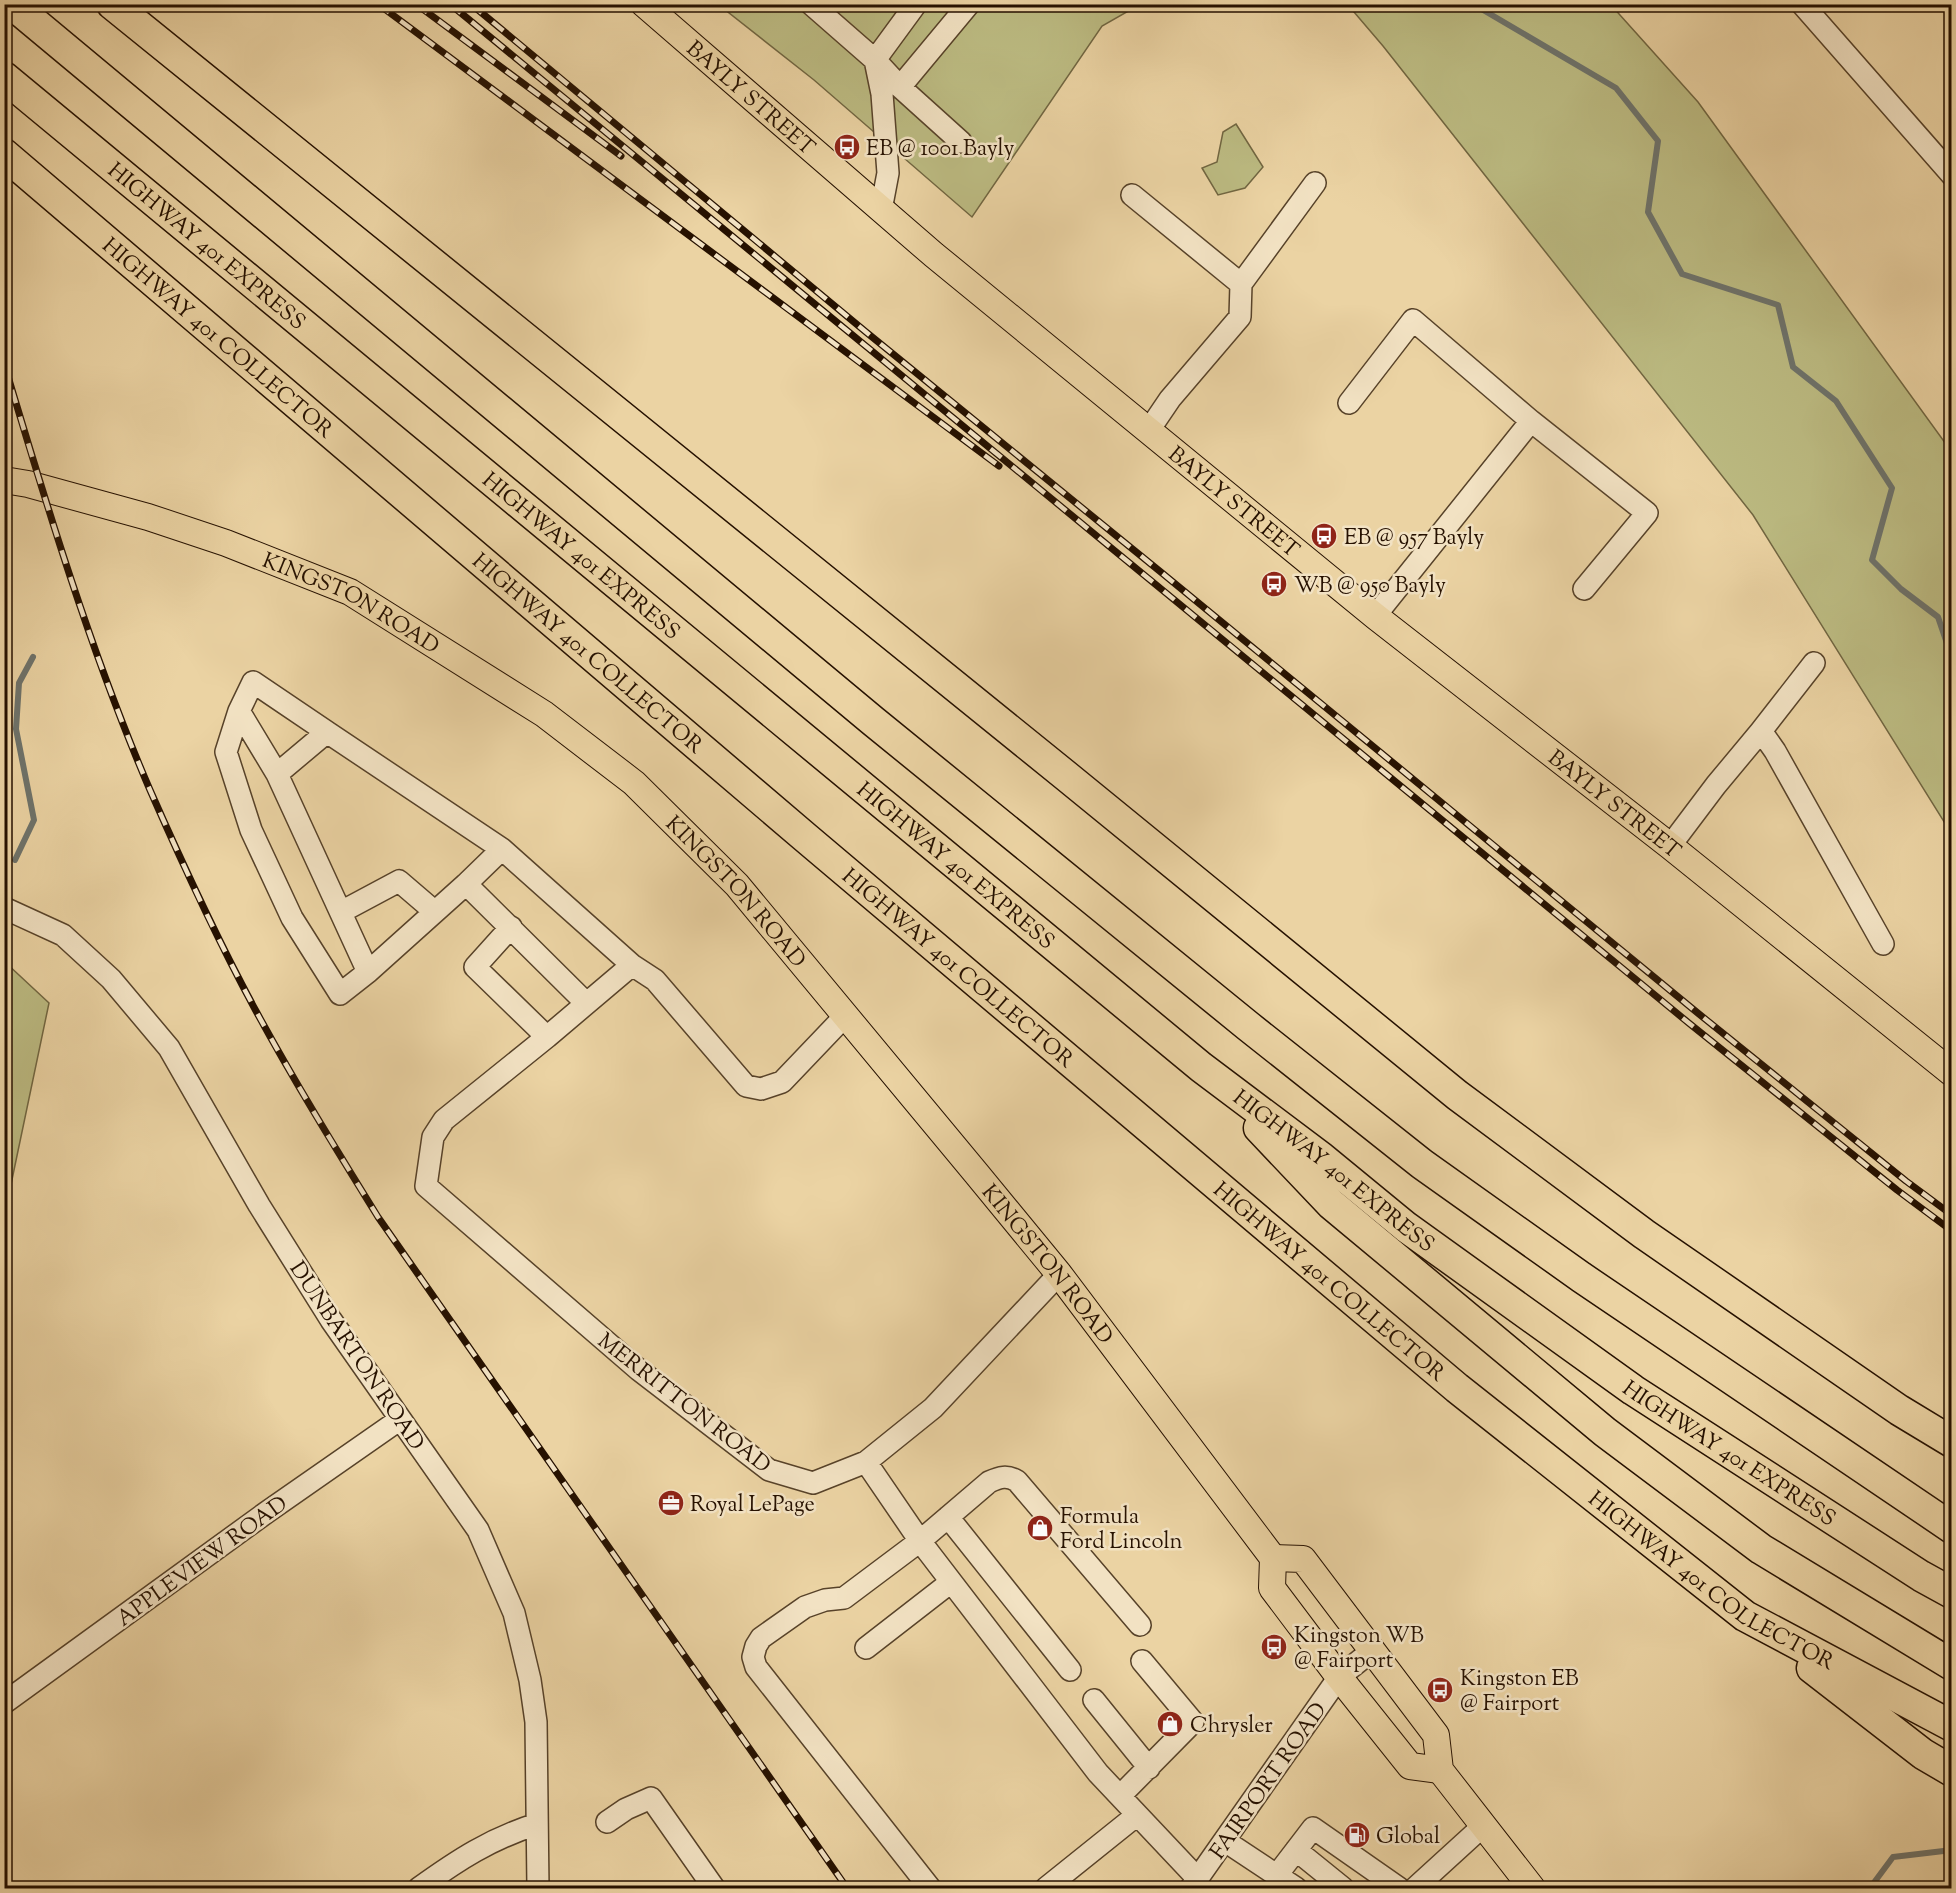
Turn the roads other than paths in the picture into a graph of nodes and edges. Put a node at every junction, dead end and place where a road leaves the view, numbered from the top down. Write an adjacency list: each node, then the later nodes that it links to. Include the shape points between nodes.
1 (12, 4): 49 (highway, via 873,721 1422,1164)
2 (112, 4): 46 (highway, via 1457,1095 1644,1234 1899,1410)
3 (644, 4): 16 (main road, BAYLY STREET)
4 (811, 4): 8 (street)
5 (916, 4): 8 (street)
6 (969, 4): 10 (street)
7 (1802, 4): 13 (street)
8 (876, 60): 10 (street); 16 (street, via 888,173)
9 (4, 77): 42 (highway, HIGHWAY 401 EXPRESS)
10 (900, 87): 11 (street)
11 (961, 142)
12 (4, 154): 54 (highway, HIGHWAY 401 COLLECTOR, via 1457,1388)
13 (1952, 175)
14 (1315, 183): 17 (street)
15 (1132, 195): 17 (street)
16 (881, 210): 20 (main road, BAYLY STREET)
17 (1241, 284): 20 (street, via 1240,317)
18 (1349, 403): 19 (street, via 1413,320)
19 (1532, 421): 22 (street, via 1647,513); 23 (street)
20 (1149, 430): 23 (main road, BAYLY STREET)
21 (4, 480): 40 (main road, KINGSTON ROAD, via 148,517 350,592 544,714 634,783 736,885)
22 (1584, 589)
23 (1375, 616): 29 (main road, BAYLY STREET)
24 (1815, 663): 26 (street)
25 (239, 711): 27 (street, via 253,682); 28 (street); 38 (street, via 226,752 251,830 292,918 340,994)
26 (1761, 731): 29 (street); 36 (street)
27 (327, 732): 28 (street); 30 (street)
28 (277, 774): 34 (street)
29 (1670, 846): 43 (main road, BAYLY STREET)
30 (502, 849): 31 (street); 37 (street)
31 (466, 884): 33 (street); 35 (street)
32 (4, 908): 45 (street, DUNBARTON ROAD, via 63,935 111,979 169,1048 259,1205)
33 (434, 911): 34 (street, via 399,881); 38 (street)
34 (340, 912): 38 (street)
35 (511, 927): 39 (street); 41 (street, via 476,967)
36 (1883, 944)
37 (632, 965): 39 (street); 40 (street, via 655,980 746,1086 761,1089 782,1082)
38 (368, 972)
39 (586, 1003): 41 (street)
40 (845, 1016): 44 (main road, KINGSTON ROAD)
41 (547, 1037): 47 (street, MERRITTON ROAD, via 444,1120 434,1137 426,1186 639,1370 770,1470 813,1483)
42 (1201, 1067): 53 (highway, HIGHWAY 401 EXPRESS, via 1323,1158 1406,1227 1633,1390); 59 (highway, via 1331,1204 1605,1432 1761,1549)
43 (1952, 1073)
44 (1059, 1274): 47 (street, MERRITTON ROAD, via 933,1408); 51 (main road, KINGSTON ROAD)
45 (399, 1420): 63 (street, APPLEVIEW ROAD); 71 (street, DUNBARTON ROAD, via 478,1530 514,1613 536,1722)
46 (1952, 1442)
47 (866, 1462): 50 (street)
48 (948, 1517): 50 (street); 55 (street, via 989,1482 1009,1476); 60 (street)
49 (1952, 1528)
50 (920, 1541): 52 (street); 81 (street, via 844,1598 805,1607 761,1638 753,1657 756,1667)
51 (1273, 1558): 57 (main road, via 1303,1559); 61 (main road, via 1272,1588)
52 (951, 1582): 56 (street); 68 (street, via 1098,1773)
53 (1952, 1593)
54 (1745, 1616): 64 (highway, HIGHWAY 401 COLLECTOR); 67 (highway, via 1923,1754)
55 (1140, 1625)
56 (866, 1648)
57 (1373, 1650): 61 (street, FAIRPORT ROAD); 66 (main road, via 1437,1735)
58 (1142, 1661): 65 (street, via 1193,1722)
59 (1952, 1665)
60 (1071, 1670)
61 (1339, 1677): 66 (main road, via 1410,1766); 73 (street, FAIRPORT ROAD)
62 (1094, 1701): 65 (street)
63 (4, 1703)
64 (1952, 1726)
65 (1149, 1768): 68 (street)
66 (1440, 1770): 72 (main road)
67 (1952, 1772)
68 (1120, 1796): 69 (street)
69 (1137, 1815): 77 (street); 82 (street)
70 (607, 1822): 80 (street, via 651,1798)
71 (537, 1824): 78 (street, via 509,1833 463,1857); 79 (street, DUNBARTON ROAD)
72 (1483, 1826): 76 (street); 87 (main road)
73 (1225, 1841): 75 (street); 77 (street, FAIRPORT ROAD)
74 (1296, 1850): 75 (street); 84 (street); 85 (street, via 1313,1828)
75 (1277, 1875): 83 (street)
76 (1431, 1881): 86 (street)
77 (1195, 1884)
78 (419, 1888)
79 (538, 1888)
80 (714, 1888)
81 (930, 1888)
82 (1046, 1888)
83 (1296, 1888)
84 (1343, 1888)
85 (1399, 1888)
86 (1415, 1888)
87 (1532, 1888)

